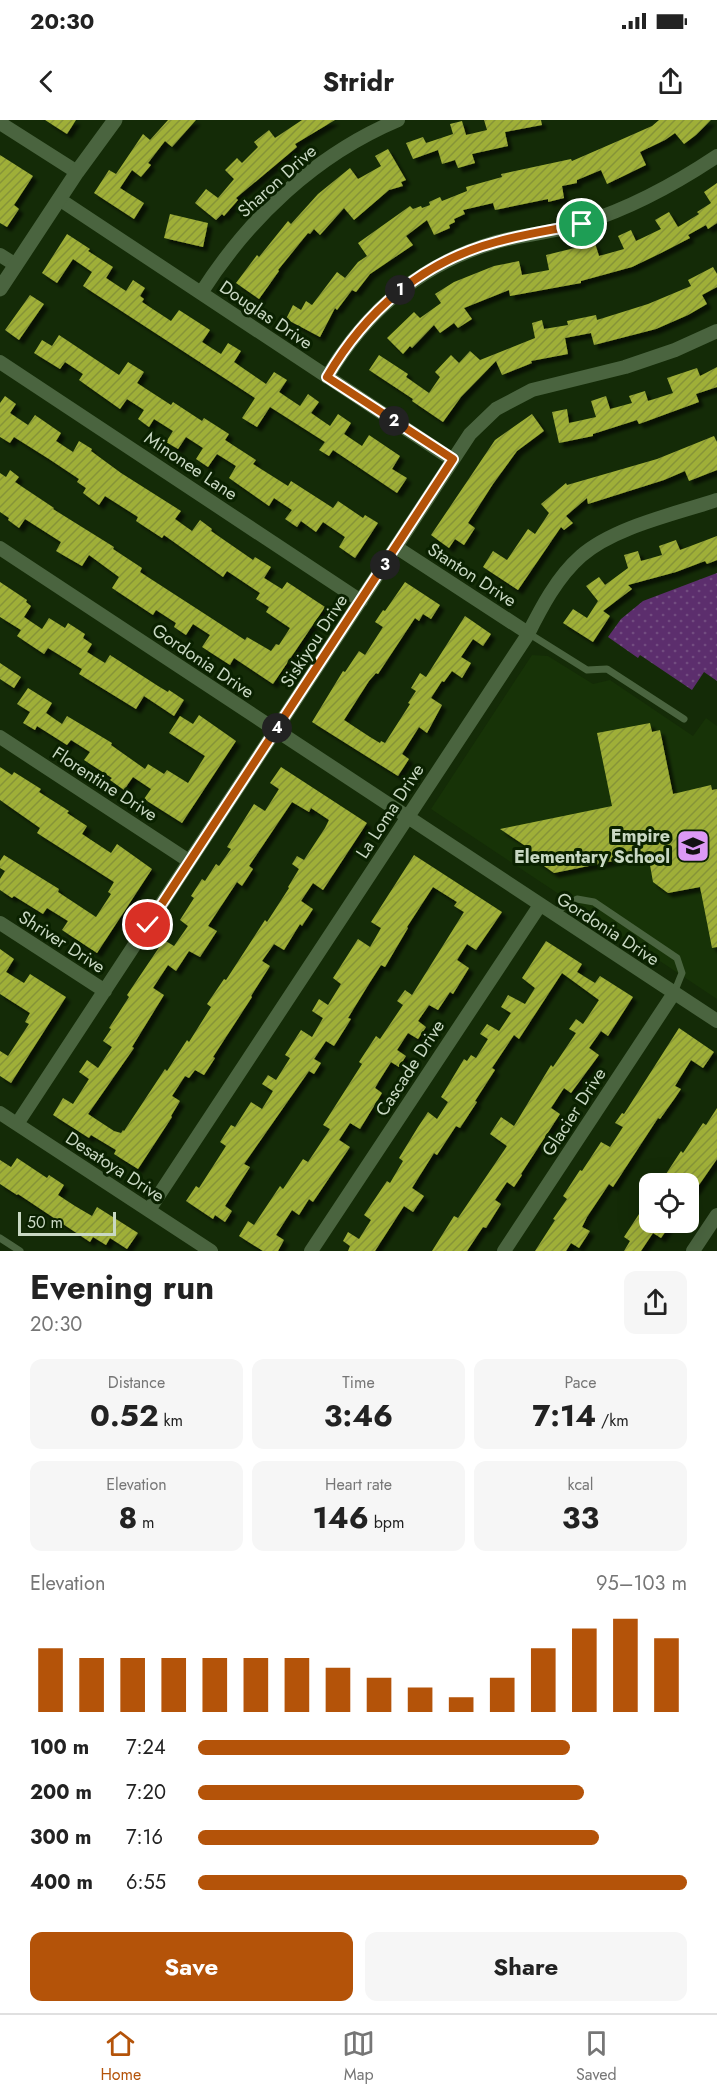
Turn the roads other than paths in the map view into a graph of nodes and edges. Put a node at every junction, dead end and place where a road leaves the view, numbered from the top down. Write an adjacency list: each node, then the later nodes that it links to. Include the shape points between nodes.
1 (115, 120): 5 (street)
2 (398, 120): 10 (street, Sharon Drive, via 349,145 281,196 239,240)
3 (0, 123): 5 (street)
4 (717, 156): 13 (street, via 629,206 582,224 495,242 426,272 380,307 340,354)
5 (77, 172): 6 (street)
6 (59, 199): 8 (street); 10 (street, Douglas Drive)
7 (0, 255): 8 (street)
8 (16, 265): 9 (street)
9 (0, 289)
10 (201, 293): 13 (street, Douglas Drive)
11 (717, 331): 14 (street, Siskiyou Drive, via 625,367 513,398 484,419)
12 (0, 362): 18 (street, Minonee Lane)
13 (327, 377): 14 (street, Douglas Drive)
14 (453, 459): 16 (street, Siskiyou Drive)
15 (717, 500): 19 (street, La Loma Drive, via 620,532 599,543 569,568)
16 (396, 547): 18 (street, Siskiyou Drive); 19 (street, Stanton Drive)
17 (0, 548): 21 (street, Gordonia Drive)
18 (361, 601): 21 (street, Siskiyou Drive)
19 (528, 633): 20 (lane, via 587,670 607,669); 23 (street, La Loma Drive)
20 (684, 719)
21 (275, 731): 23 (street, Gordonia Drive); 24 (street, Siskiyou Drive)
22 (0, 737): 24 (street, Florentine Drive)
23 (407, 818): 25 (street, Gordonia Drive); 33 (street, La Loma Drive)
24 (189, 861): 28 (street, Siskiyou Drive)
25 (540, 905): 26 (street, Gordonia Drive); 38 (street, Cascade Drive)
26 (552, 913): 29 (street, Gordonia Drive); 29 (lane, via 577,899 594,902 677,958 682,973)
27 (0, 922): 28 (street, Shriver Drive)
28 (105, 991): 32 (street, Siskiyou Drive)
29 (674, 993): 30 (street, Gordonia Drive); 39 (street, Glacier Drive)
30 (717, 1022)
31 (0, 1113): 32 (street, Desatoya Drive)
32 (17, 1124): 33 (street, Desatoya Drive)
33 (149, 1210): 37 (street, Desatoya Drive)
34 (717, 1215): 40 (street)
35 (0, 1238): 36 (lane)
36 (21, 1251)
37 (211, 1251)
38 (311, 1251)
39 (504, 1251)
40 (693, 1251)

